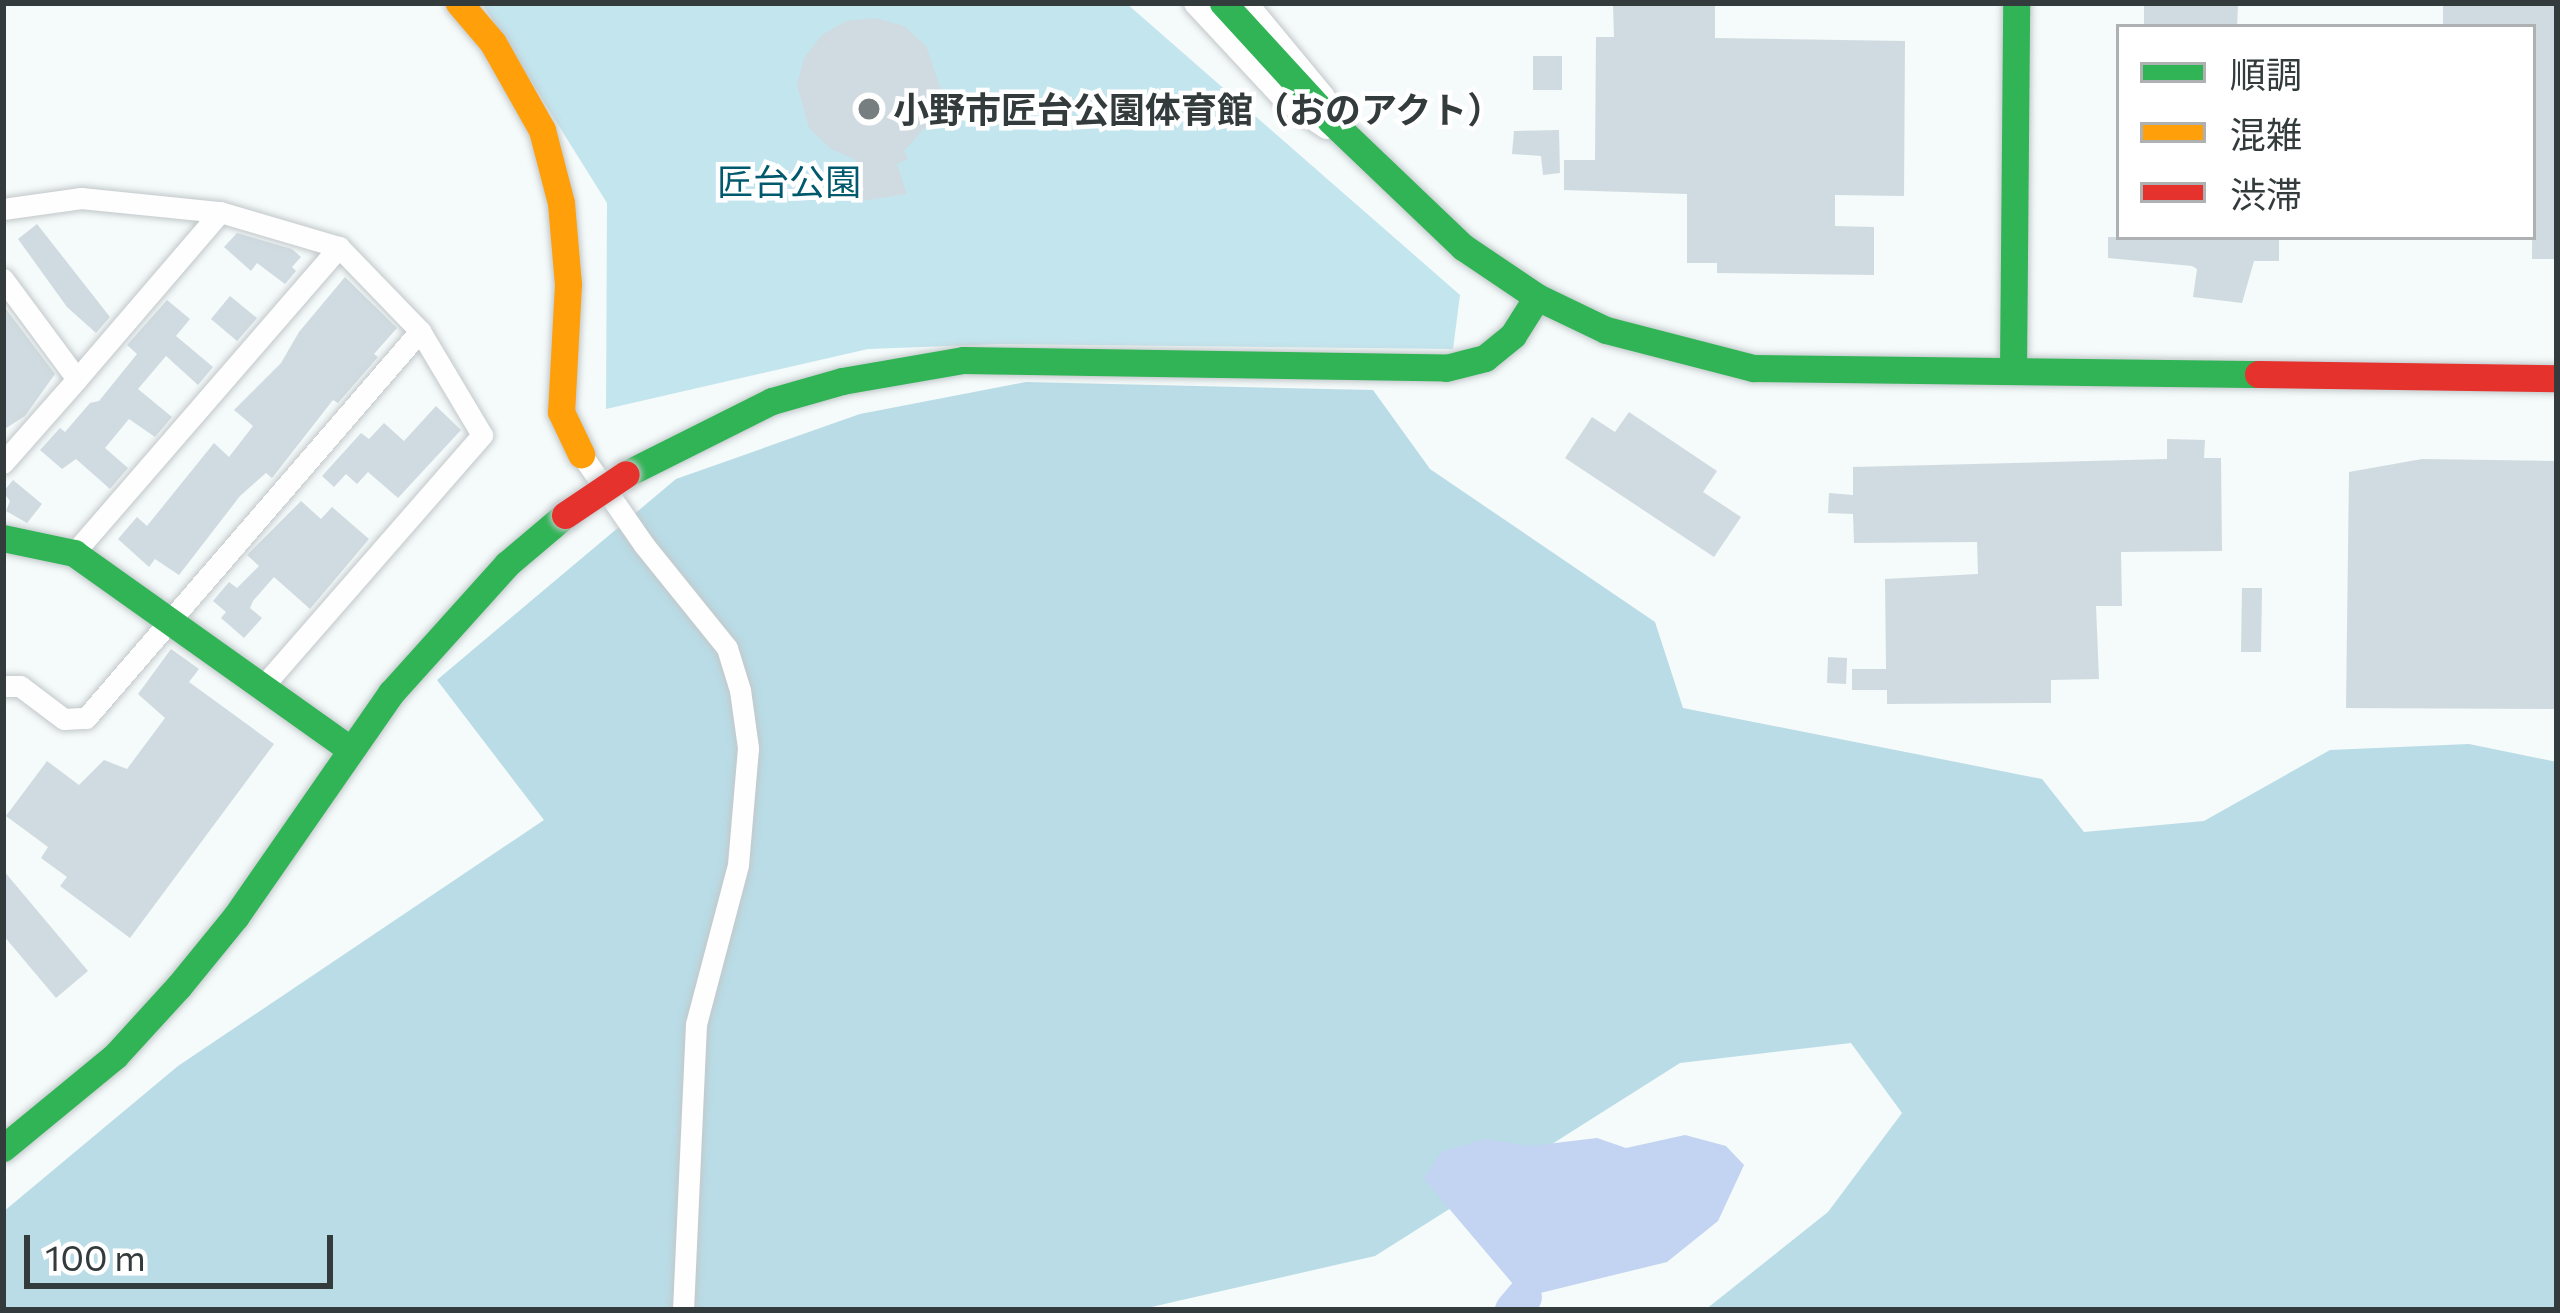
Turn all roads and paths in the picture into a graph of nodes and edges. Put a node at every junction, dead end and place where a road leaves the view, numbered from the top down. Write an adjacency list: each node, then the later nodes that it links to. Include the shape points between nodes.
1 (459, 3): 16 (street, via 493,43 542,130 568,284 561,412)
2 (1194, 3): 6 (street, via 1286,101)
3 (1222, 3): 6 (street)
4 (1246, 3): 6 (street)
5 (2016, 3): 13 (street)
6 (1366, 155): 11 (street, via 1463,247)
7 (3, 209): 8 (street, via 81,198)
8 (220, 212): 9 (street); 15 (street)
9 (339, 247): 12 (street); 19 (street)
10 (3, 279): 15 (street)
11 (1537, 297): 13 (street, via 1606,330 1753,368); 23 (street, bridge, via 1486,358 1446,368 963,360 772,401 712,426 566,514 476,597)
12 (420, 331): 20 (street); 22 (street, via 482,435)
13 (2013, 370): 14 (street)
14 (2557, 378)
15 (77, 379): 17 (street)
16 (581, 454): 25 (street, via 727,648 748,748 739,865 696,1024)
17 (3, 463)
18 (3, 538): 19 (street)
19 (74, 554): 20 (street)
20 (168, 620): 21 (street, via 86,718 64,718 20,686); 22 (street)
21 (3, 686)
22 (261, 688): 23 (street)
23 (348, 748): 24 (street, via 236,916 178,986 115,1056)
24 (3, 1148)
25 (683, 1310)

